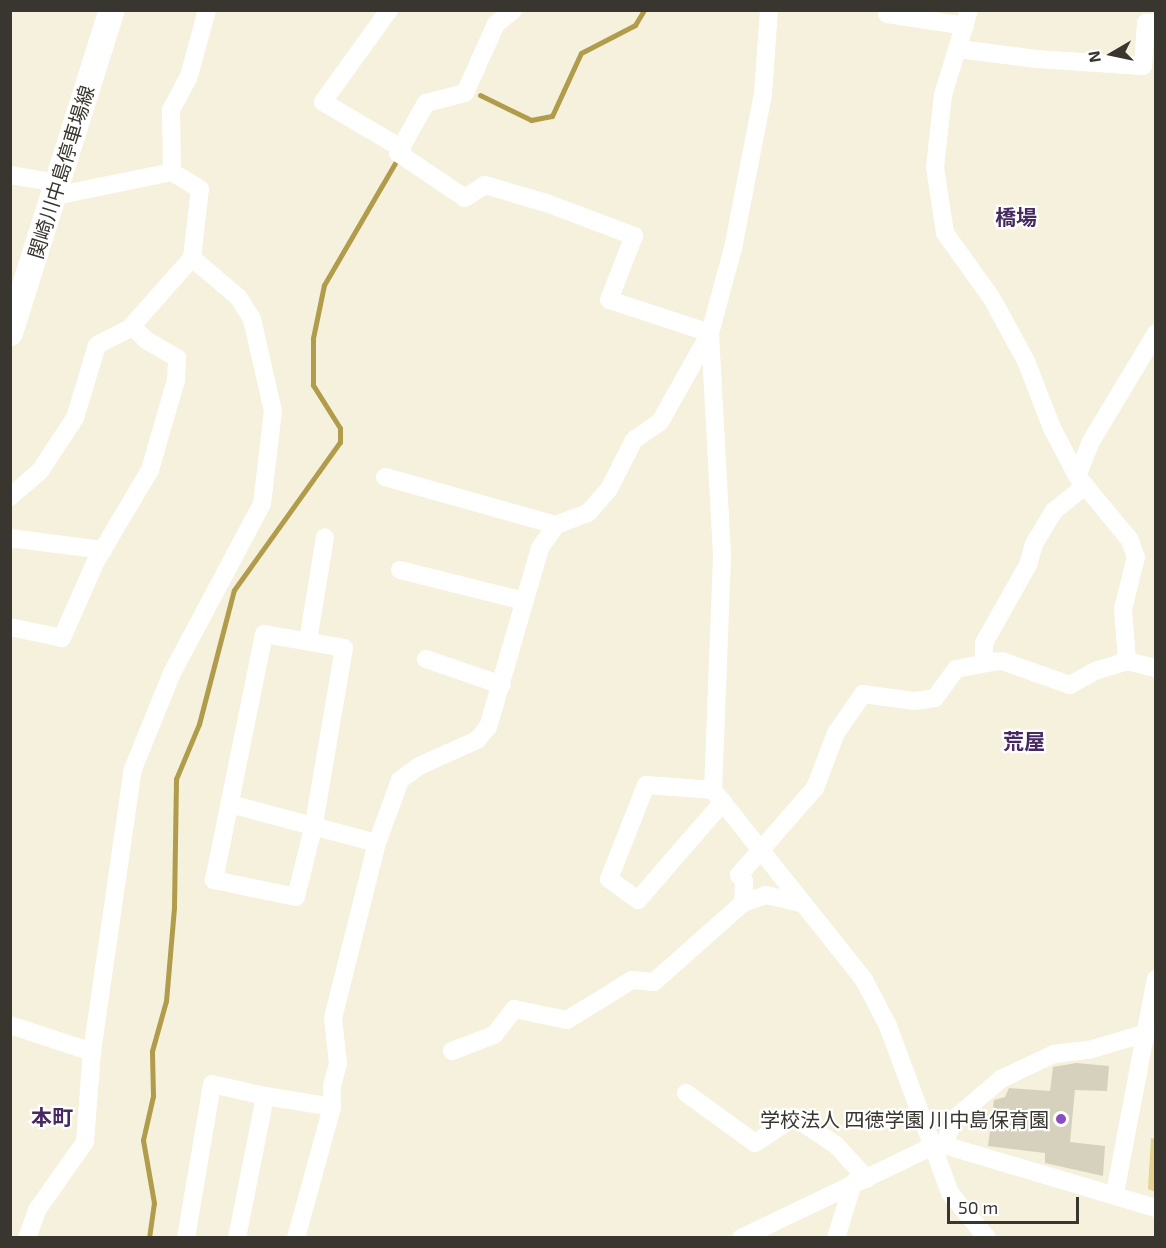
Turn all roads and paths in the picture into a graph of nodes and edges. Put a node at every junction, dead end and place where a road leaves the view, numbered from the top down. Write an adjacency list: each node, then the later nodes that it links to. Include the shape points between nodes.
1 (111, 10): 13 (main road, 関崎川中島停車場線)
2 (207, 10): 11 (street, via 189,76 171,110)
3 (389, 10): 10 (street, via 323,102)
4 (513, 10): 10 (street, via 496,24 465,93 426,103)
5 (770, 10): 17 (street, via 763,94 734,248)
6 (887, 14): 7 (street)
7 (967, 18): 9 (street)
8 (1147, 19): 9 (street, via 1143,66 1038,60)
9 (959, 49): 20 (street, via 943,95 935,168 945,233 991,297 1026,361 1052,428)
10 (401, 148): 17 (street, via 398,153 465,198 485,185 634,236 609,300)
11 (172, 172): 13 (street); 14 (street, via 200,189)
12 (10, 175): 13 (street)
13 (56, 189): 16 (main road, 関崎川中島停車場線)
14 (192, 258): 15 (street); 46 (street, via 238,297 252,319 273,411 262,504 172,673 133,769)
15 (132, 326): 21 (street, via 97,345 75,418 40,471); 25 (street, via 147,340 177,357 176,380 150,470)
16 (10, 333)
17 (710, 333): 22 (street, via 660,422 634,440 609,489 588,513); 35 (street, via 722,557)
18 (1155, 333): 20 (street, via 1090,442)
19 (385, 477): 22 (street)
20 (1081, 481): 31 (street, via 1111,513 1136,557 1123,609); 32 (street, via 1054,511 1034,544 1028,565 984,643)
21 (10, 497)
22 (556, 525): 27 (street, via 540,548)
23 (325, 537): 29 (street)
24 (10, 538): 25 (street)
25 (103, 550): 28 (street, via 62,638)
26 (400, 570): 27 (street)
27 (524, 601): 34 (street)
28 (10, 627)
29 (308, 641): 36 (street, via 264,634); 37 (street, via 344,648)
30 (426, 659): 34 (street)
31 (1127, 661): 32 (street, via 1095,671 1070,685 1002,661); 33 (street)
32 (984, 663): 39 (street, via 956,669 935,698 914,701 863,694 836,733 815,788)
33 (1155, 668)
34 (502, 685): 38 (street, via 488,727 477,740 419,766 400,780)
35 (718, 796): 35 (street, via 638,900 609,879 646,785); 39 (street)
36 (230, 804): 37 (street); 37 (street, via 214,880 296,897)
37 (314, 824): 38 (street)
38 (377, 843): 49 (street, via 333,1018 338,1064)
39 (760, 851): 40 (street, via 739,875 744,881); 41 (street)
40 (743, 903): 41 (street, via 766,895); 45 (street, via 654,982 632,980 567,1020 514,1009 494,1035)
41 (804, 904): 50 (street, via 864,980 888,1026)
42 (1155, 979): 44 (street)
43 (10, 1025): 46 (street)
44 (1152, 1029): 50 (street, via 1089,1050 1054,1054 1001,1078 954,1119); 52 (street)
45 (452, 1051)
46 (92, 1052): 54 (street, via 85,1142 37,1210)
47 (686, 1093): 51 (street, via 755,1143 794,1117 836,1145)
48 (265, 1096): 49 (street); 55 (street, via 212,1084); 56 (street)
49 (332, 1107): 57 (street)
50 (938, 1146): 51 (street); 52 (street); 60 (street, via 950,1193)
51 (860, 1181): 58 (street); 59 (street)
52 (1115, 1193): 53 (street)
53 (1155, 1208)
54 (27, 1238)
55 (186, 1238)
56 (237, 1238)
57 (296, 1238)
58 (741, 1238)
59 (836, 1238)
60 (987, 1238)

